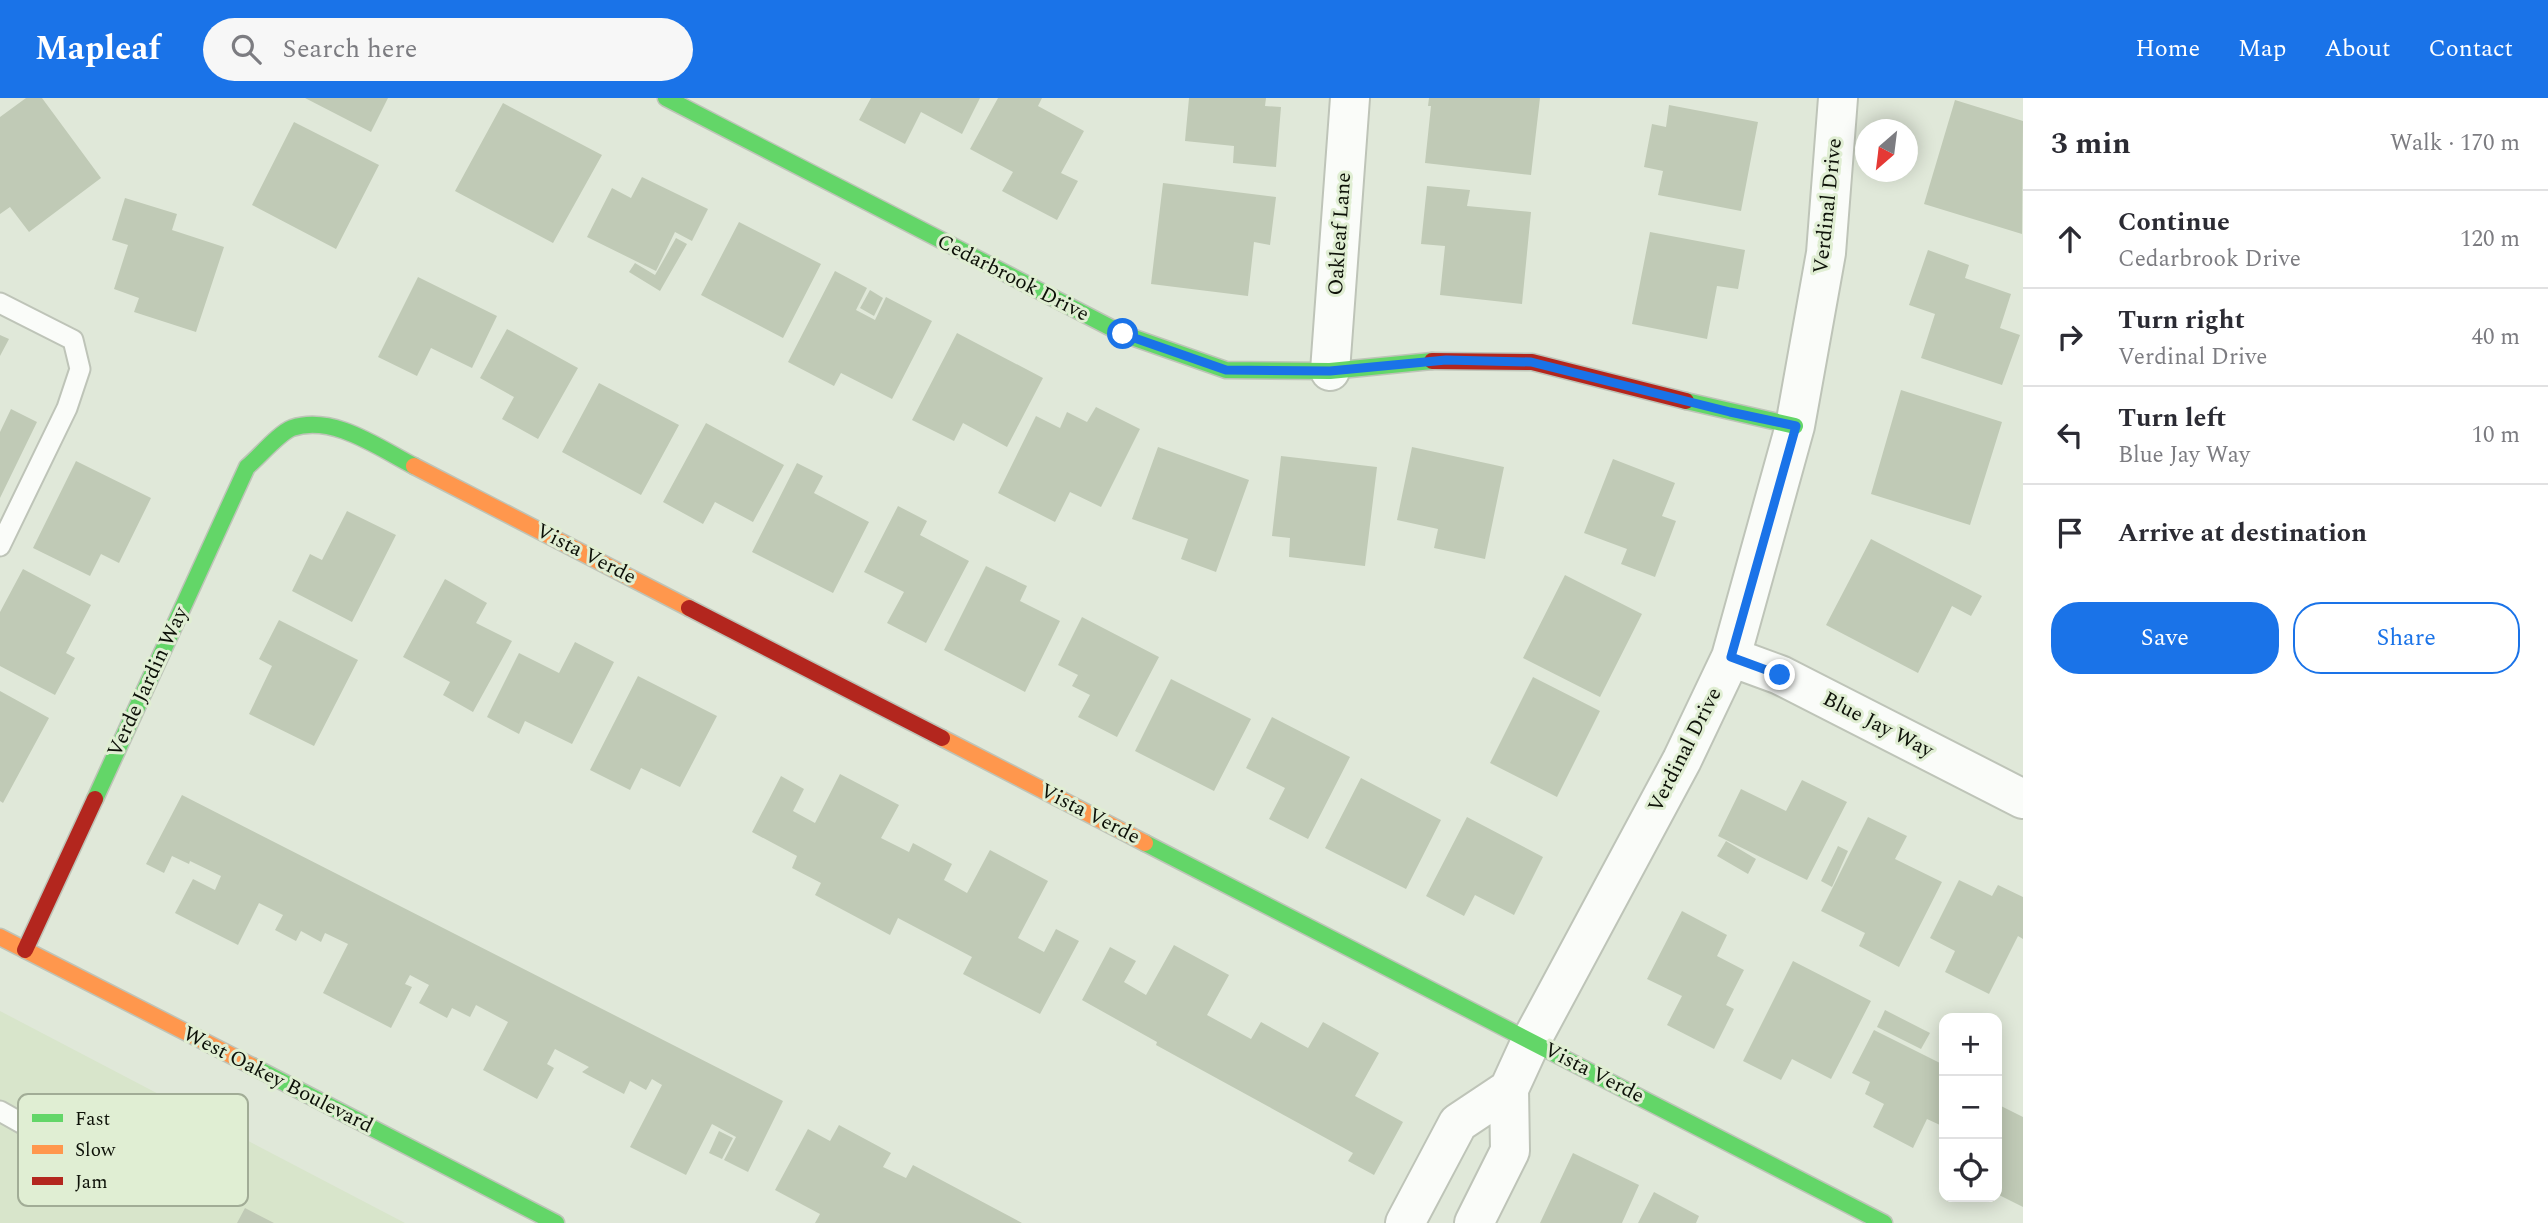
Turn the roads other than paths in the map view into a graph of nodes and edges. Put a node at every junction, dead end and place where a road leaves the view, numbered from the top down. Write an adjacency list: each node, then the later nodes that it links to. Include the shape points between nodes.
1 (666, 98): 5 (street, Cedarbrook Drive, via 1123,334 1226,370)
2 (1350, 98): 5 (street, Oakleaf Lane)
3 (1838, 98): 6 (street, Verdinal Drive, via 1826,253)
4 (0, 303): 8 (lane, via 73,340 80,369 67,408)
5 (1330, 371): 6 (street, Cedarbrook Drive, via 1446,360 1531,362)
6 (1796, 426): 9 (street, Verdinal Drive)
7 (290, 429): 12 (street, Verde Jardin Way, via 247,467); 13 (street, Vista Verde, via 312,424 348,432)
8 (0, 546)
9 (1731, 657): 10 (street, Blue Jay Way, via 1780,675); 13 (street, Verdinal Drive, via 1682,760)
10 (2023, 799)
11 (0, 937): 12 (street, West Oakey Boulevard)
12 (25, 950): 17 (street, West Oakey Boulevard)
13 (1531, 1041): 14 (street, Verdinal Drive); 20 (street, Vista Verde)
14 (1509, 1089): 18 (street, via 1458,1124); 19 (street, Verdinal Drive, via 1510,1151)
15 (0, 1111): 16 (lane)
16 (18, 1121)
17 (556, 1223)
18 (1405, 1223)
19 (1474, 1223)
20 (1884, 1223)

